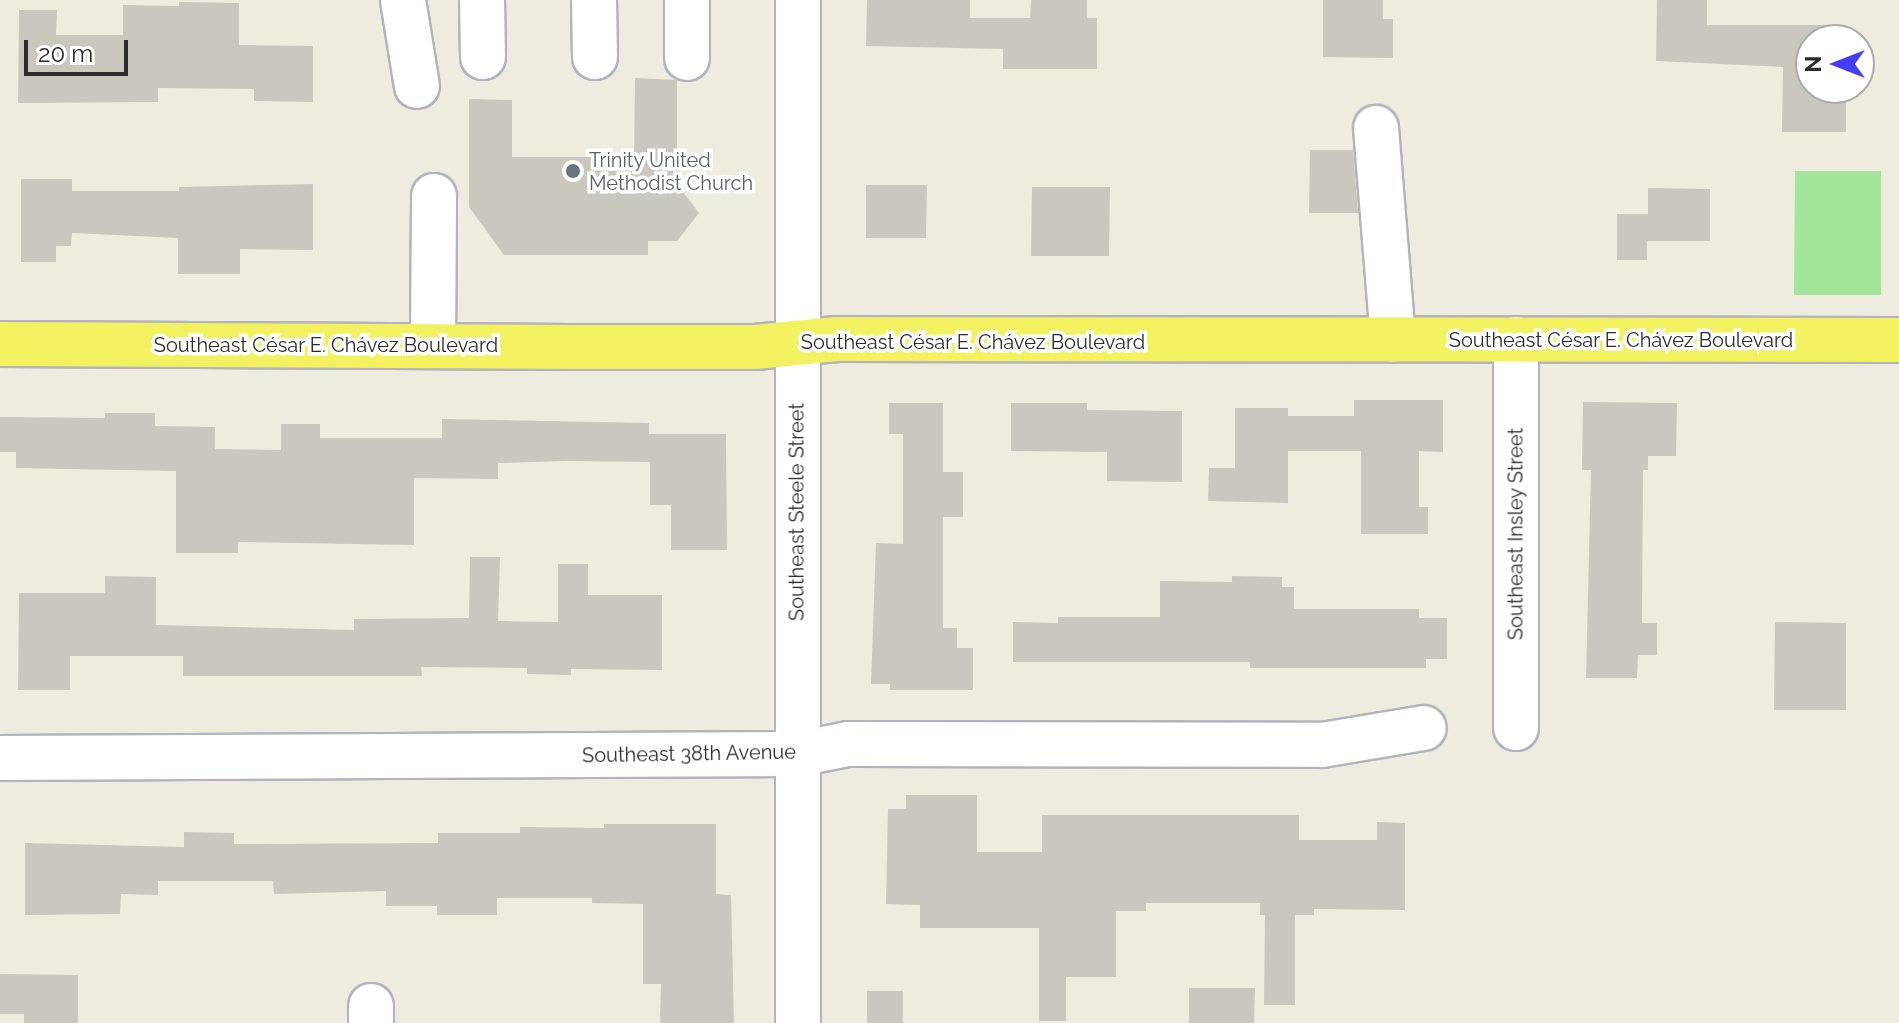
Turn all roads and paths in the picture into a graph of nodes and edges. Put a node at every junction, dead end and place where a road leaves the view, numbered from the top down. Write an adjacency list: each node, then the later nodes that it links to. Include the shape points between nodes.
1 (403, 0): 9 (street)
2 (482, 0): 6 (street)
3 (594, 0): 7 (street)
4 (687, 0): 8 (street)
5 (798, 0): 15 (street, Southeast Steele Street)
6 (483, 57)
7 (595, 57)
8 (687, 58)
9 (417, 86)
10 (1376, 128): 12 (street)
11 (434, 196): 17 (street)
12 (1393, 339): 13 (main road, Southeast César E. Chávez Boulevard); 15 (main road, Southeast César E. Chávez Boulevard)
13 (1516, 339): 14 (main road, Southeast César E. Chávez Boulevard); 19 (street, Southeast Insley Street)
14 (1899, 340)
15 (797, 343): 17 (main road, Southeast César E. Chávez Boulevard); 20 (street, Southeast Steele Street)
16 (0, 344): 17 (main road, Southeast César E. Chávez Boulevard)
17 (433, 345)
18 (1424, 728): 20 (street, Southeast 38th Avenue, via 1322,745 848,744)
19 (1516, 728)
20 (798, 754): 21 (street, Southeast 38th Avenue); 22 (street, Southeast Steele Street)
21 (0, 758)
22 (798, 1023)

